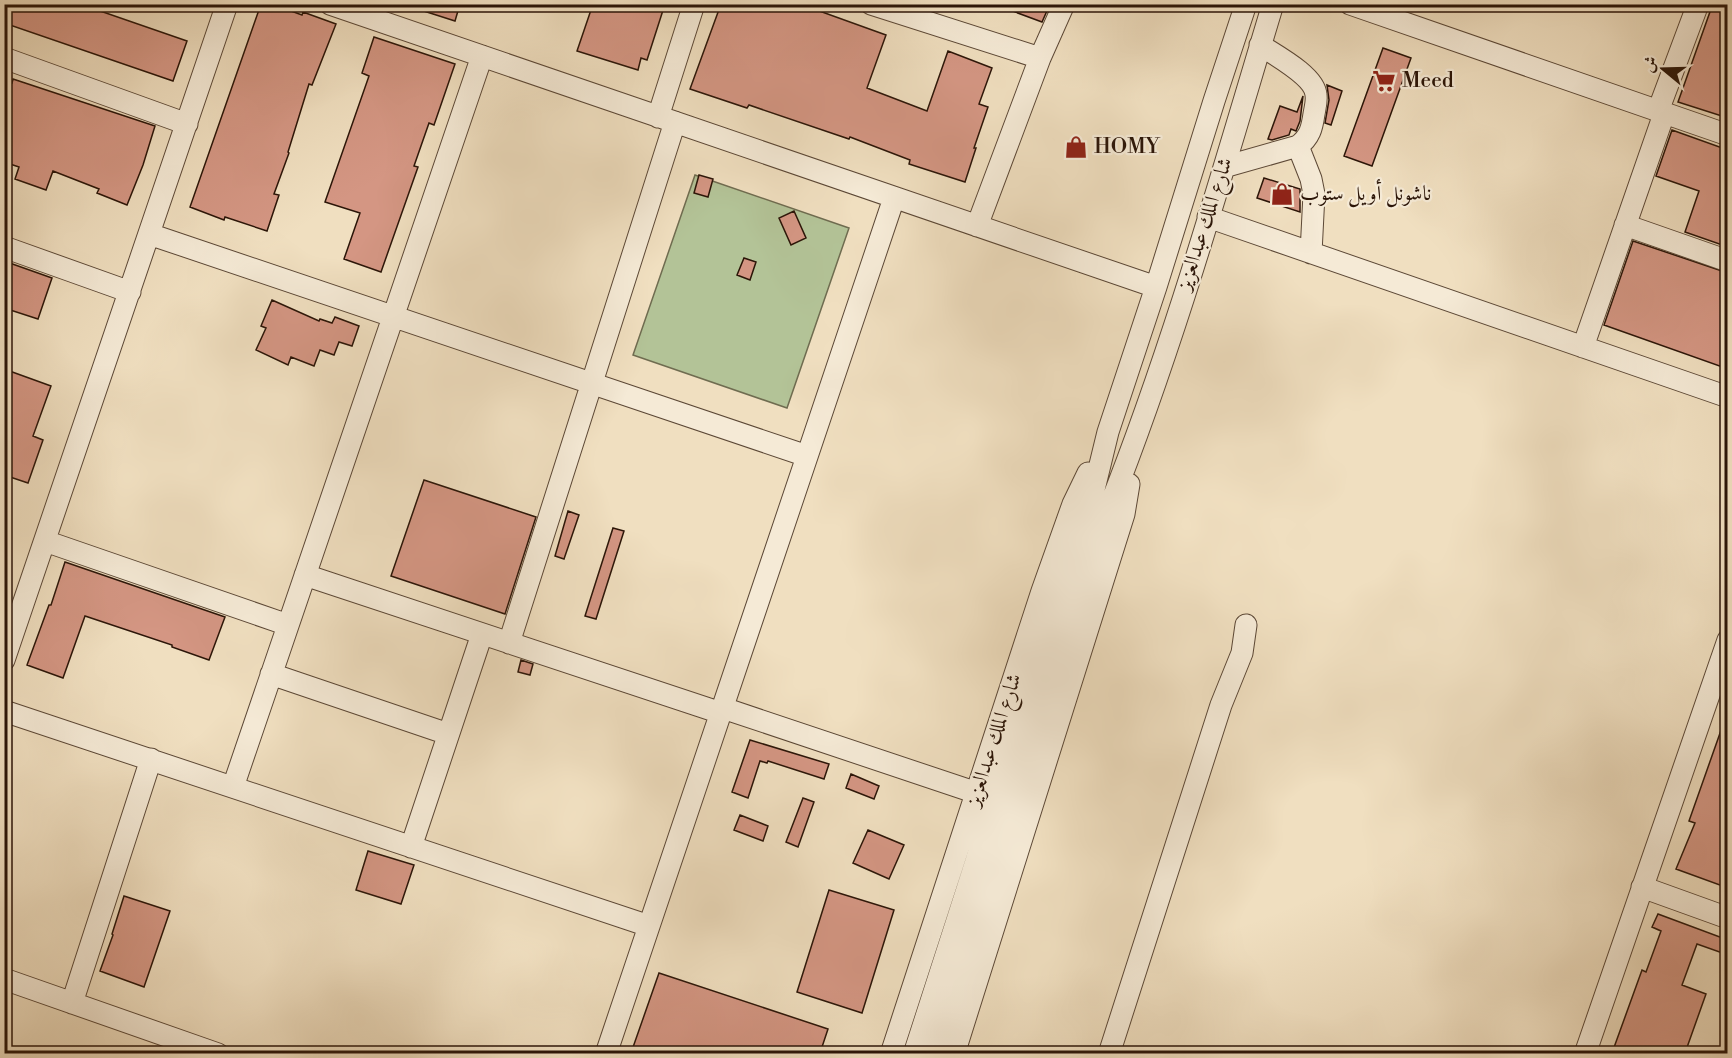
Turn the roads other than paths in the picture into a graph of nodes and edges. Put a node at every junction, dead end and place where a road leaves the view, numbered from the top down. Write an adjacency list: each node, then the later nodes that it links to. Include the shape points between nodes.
1 (227, 4): 16 (street)
2 (330, 4): 11 (street)
3 (694, 4): 15 (street)
4 (871, 4): 13 (street)
5 (1064, 4): 13 (street)
6 (1246, 4): 28 (street, شارع الملك عبدالعزيز)
7 (1273, 4): 10 (street, شارع الملك عبدالعزيز)
8 (1350, 4): 14 (street)
9 (1698, 4): 14 (street)
10 (1260, 45): 18 (street, via 1303,75 1317,93 1312,131); 19 (street, شارع الملك عبدالعزيز)
11 (482, 56): 15 (street); 30 (street)
12 (4, 58): 16 (street)
13 (1040, 58): 23 (street)
14 (1661, 112): 17 (street); 22 (street)
15 (667, 120): 20 (street); 32 (street)
16 (187, 124): 24 (street)
17 (1728, 135)
18 (1298, 146): 19 (street); 26 (street, via 1314,194)
19 (1224, 167): 21 (street, شارع الملك عبدالعزيز)
20 (894, 198): 23 (street); 36 (street)
21 (1208, 217): 26 (street); 35 (street, شارع الملك عبدالعزيز)
22 (1625, 225): 27 (street); 31 (street)
23 (977, 226): 28 (street)
24 (149, 234): 29 (street); 30 (street)
25 (4, 247): 29 (street)
26 (1311, 253): 31 (street)
27 (1728, 261)
28 (1156, 287): 34 (street, شارع الملك عبدالعزيز)
29 (130, 292): 37 (street)
30 (393, 316): 32 (street); 38 (street)
31 (1583, 347): 33 (street)
32 (592, 383): 36 (street); 42 (street)
33 (1728, 396)
34 (1108, 432): 51 (street, شارع الملك عبدالعزيز, via 1073,504); 61 (street, شارع الملك عبدالعزيز, via 1089,510)
35 (1135, 443): 62 (street, شارع الملك عبدالعزيز, via 1109,508); 63 (street, شارع الملك عبدالعزيز, via 1124,514)
36 (807, 456): 46 (street)
37 (45, 541): 39 (street); 44 (street)
38 (305, 575): 39 (street); 41 (street)
39 (288, 625): 45 (street)
40 (1246, 625): 64 (street, via 1242,653)
41 (482, 634): 42 (street); 48 (street)
42 (509, 643): 46 (street)
43 (1726, 651): 53 (street)
44 (4, 660)
45 (271, 674): 48 (street); 50 (street)
46 (722, 710): 51 (street); 55 (street)
47 (4, 711): 49 (street)
48 (448, 734): 52 (street)
49 (151, 759): 50 (street); 57 (street)
50 (232, 787): 52 (street)
51 (976, 793): 60 (street, شارع الملك عبدالعزيز)
52 (411, 847): 55 (street)
53 (1642, 887): 54 (street); 65 (street)
54 (1728, 918)
55 (649, 926): 59 (street)
56 (4, 979): 57 (street)
57 (72, 1003): 58 (street)
58 (218, 1053)
59 (606, 1053)
60 (891, 1053)
61 (914, 1053)
62 (934, 1053)
63 (954, 1053)
64 (1109, 1053)
65 (1585, 1053)

